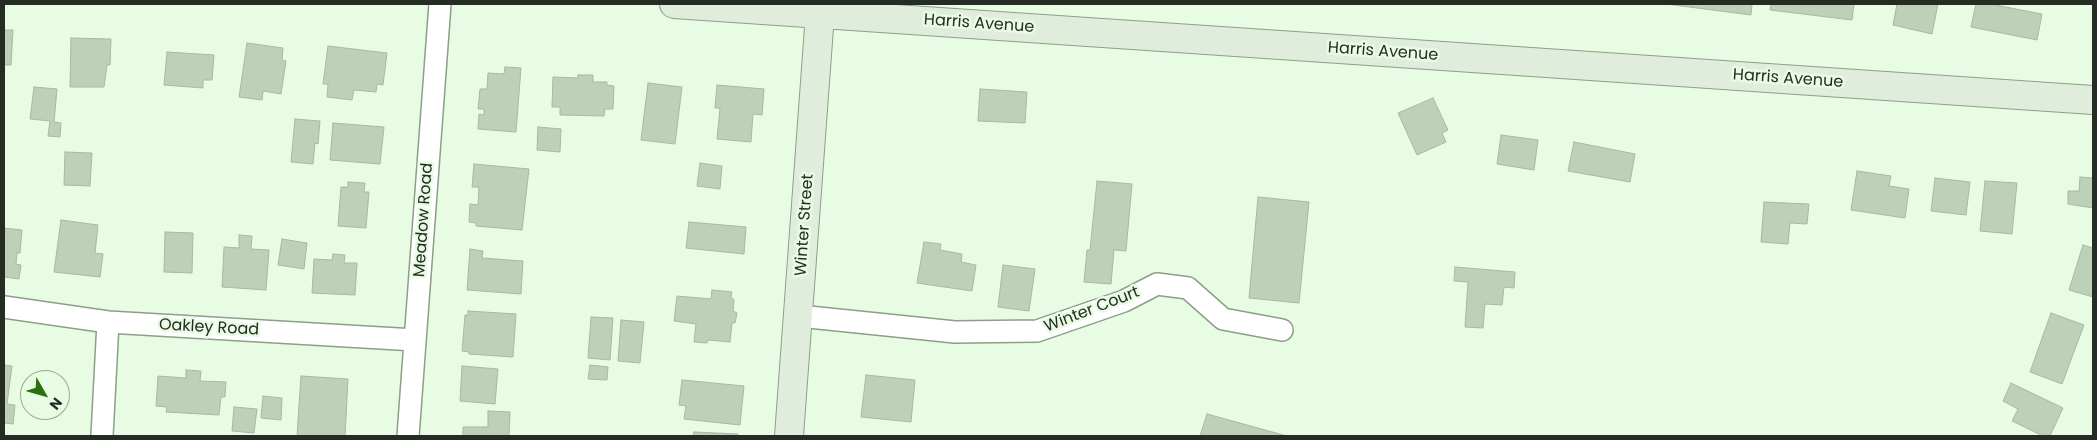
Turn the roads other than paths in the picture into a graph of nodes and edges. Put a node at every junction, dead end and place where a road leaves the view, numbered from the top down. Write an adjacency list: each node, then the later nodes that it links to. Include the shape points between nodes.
1 (440, 4): 10 (street, Meadow Road)
2 (674, 4): 4 (main road, Harris Avenue)
3 (873, 10): 4 (main road, Harris Avenue); 5 (main road, Harris Avenue)
4 (820, 14): 7 (main road, Winter Street)
5 (2093, 100)
6 (4, 307): 8 (street, Oakley Road)
7 (799, 316): 9 (street, Winter Court, via 955,332 1037,331 1124,301 1157,284 1188,288 1223,319); 13 (main road, Winter Street)
8 (108, 322): 10 (street, Oakley Road); 11 (street)
9 (1282, 330)
10 (415, 340): 12 (street, Meadow Road)
11 (102, 436)
12 (408, 436)
13 (789, 436)

